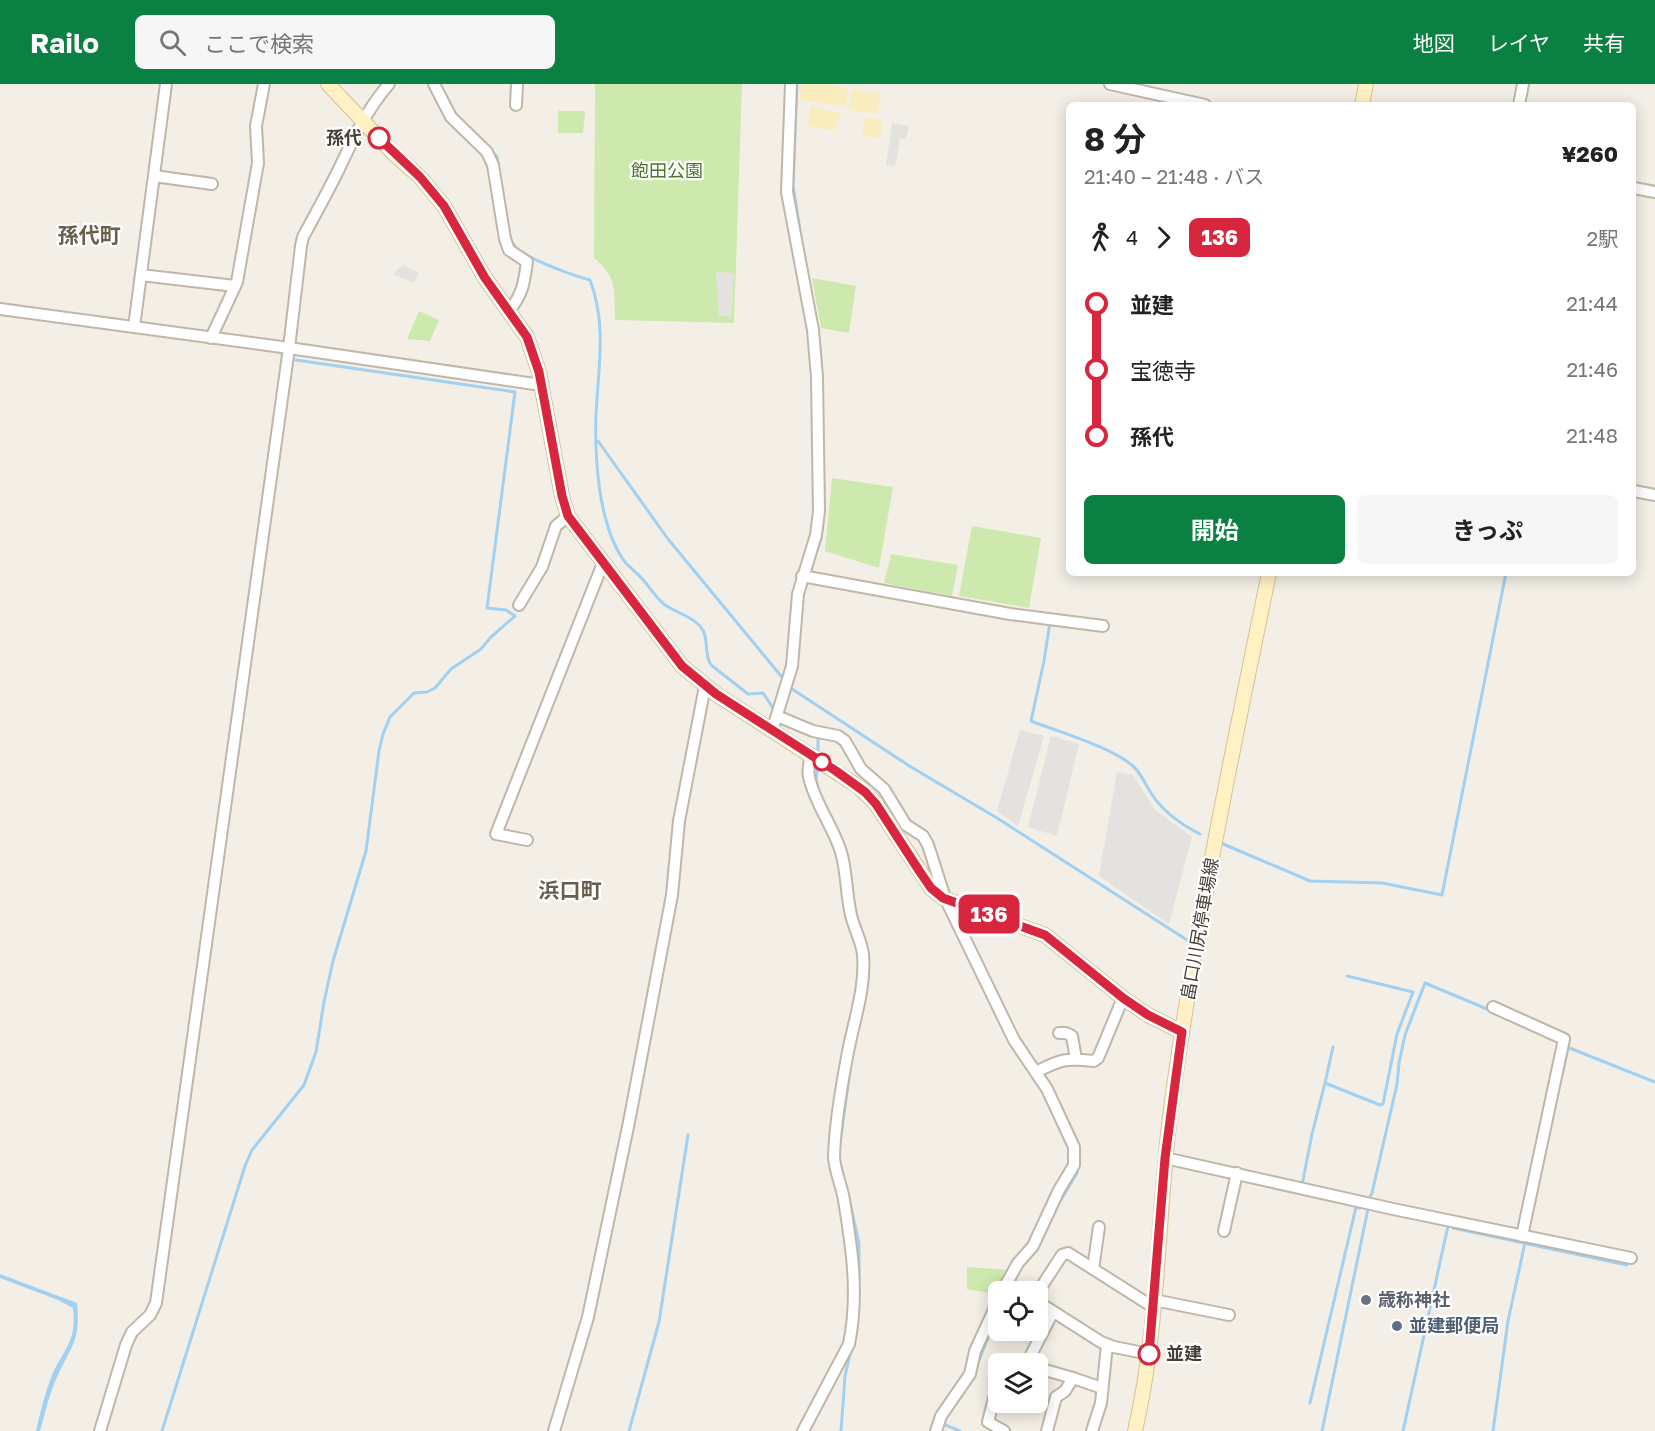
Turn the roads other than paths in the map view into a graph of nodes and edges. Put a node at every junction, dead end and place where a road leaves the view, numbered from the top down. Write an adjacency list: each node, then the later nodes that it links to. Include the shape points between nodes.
1 (166, 84): 16 (street)
2 (264, 84): 21 (street, via 256,126 258,164)
3 (328, 84): 15 (main road)
4 (389, 84): 15 (street)
5 (434, 84): 23 (street, via 451,117 487,152 493,165 505,239 509,250 527,262 523,290)
6 (517, 84): 14 (street)
7 (791, 84): 32 (street, via 787,192 813,330 817,377 819,511 816,535)
8 (1110, 84): 11 (street)
9 (1366, 84): 12 (main road)
10 (1523, 84): 13 (street)
11 (1191, 102)
12 (1363, 102)
13 (1520, 102)
14 (516, 105)
15 (363, 121): 23 (main road, via 444,206 470,254); 26 (street, via 303,237)
16 (154, 176): 17 (street); 20 (street)
17 (212, 184)
18 (1636, 188): 19 (street)
19 (1655, 192)
20 (141, 275): 21 (street); 24 (street)
21 (235, 286): 25 (street)
22 (0, 309): 24 (street)
23 (509, 311): 27 (main road, via 530,344)
24 (134, 327): 25 (street)
25 (211, 338): 26 (street)
26 (289, 348): 27 (street); 69 (street, via 156,1303 126,1345)
27 (541, 386): 30 (main road)
28 (1636, 491): 29 (street)
29 (1655, 495)
30 (568, 516): 31 (main road); 34 (street, via 556,526 542,567)
31 (603, 563): 36 (main road, via 682,666); 40 (street, via 496,834)
32 (802, 576): 35 (street, via 1011,614); 37 (street, via 792,666)
33 (1268, 576): 44 (main road, 畠口川尻停車場線, via 1204,897)
34 (519, 605)
35 (1103, 626)
36 (705, 686): 38 (main road); 70 (street, via 679,821 672,895 629,1122 588,1317)
37 (778, 713): 38 (street); 41 (street, via 813,731 845,741 861,769 884,789 906,825 923,836)
38 (772, 731): 39 (main road)
39 (811, 754): 41 (main road, via 860,787 876,804 931,888); 71 (street, via 808,775 841,852 863,966 834,1159 854,1259 852,1330 849,1344)
40 (527, 840)
41 (945, 898): 42 (main road, via 1045,935); 47 (street, via 1014,1040)
42 (1123, 998): 44 (main road); 46 (street, via 1098,1058)
43 (1493, 1007): 52 (street, via 1564,1039)
44 (1182, 1032): 48 (main road, 畠口川尻停車場線)
45 (1059, 1033): 46 (street, via 1072,1036)
46 (1076, 1059): 47 (street, via 1059,1060)
47 (1035, 1072): 55 (street, via 1074,1147 1074,1165 1033,1246 1018,1263)
48 (1165, 1158): 49 (street); 57 (main road, 畠口川尻停車場線)
49 (1237, 1173): 51 (street); 52 (street)
50 (1100, 1227): 54 (street)
51 (1224, 1231)
52 (1522, 1236): 53 (street)
53 (1631, 1258)
54 (1093, 1269): 56 (street, via 1068,1253 1062,1255); 57 (street)
55 (1013, 1281)
56 (1045, 1281)
57 (1154, 1304): 60 (street); 64 (main road, 畠口川尻停車場線)
58 (1048, 1309): 59 (street)
59 (1053, 1312): 62 (street); 63 (street)
60 (1228, 1315)
61 (988, 1322): 72 (street, via 969,1374 941,1416)
62 (1107, 1345): 64 (street); 67 (street)
63 (1032, 1353)
64 (1149, 1354): 76 (main road, 畠口川尻停車場線)
65 (1048, 1371): 66 (street)
66 (1073, 1378): 67 (street); 74 (street, via 1056,1397)
67 (1102, 1388): 75 (street)
68 (990, 1413): 73 (street, via 988,1422)
69 (100, 1431)
70 (555, 1431)
71 (803, 1431)
72 (936, 1431)
73 (1004, 1431)
74 (1047, 1431)
75 (1092, 1431)
76 (1135, 1431)

